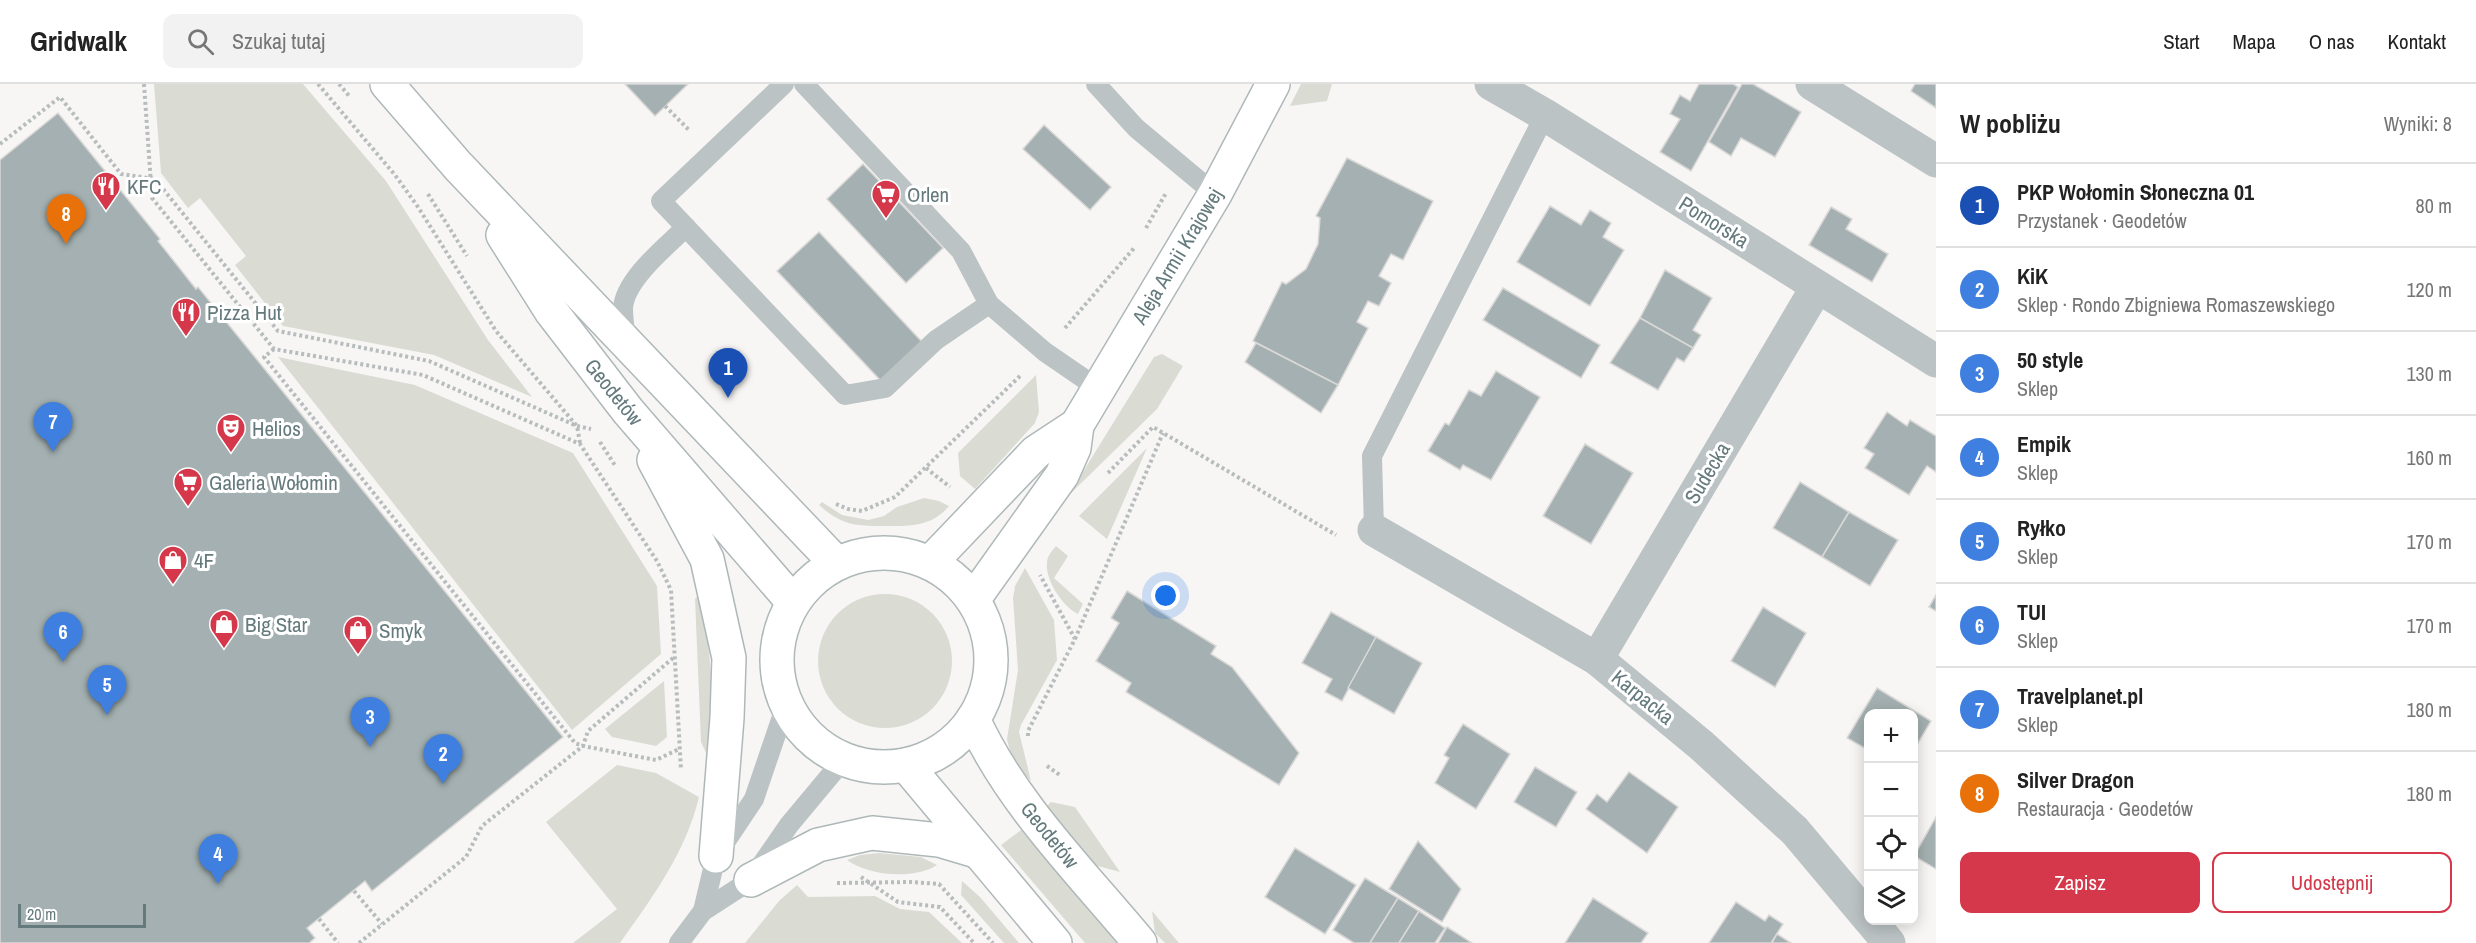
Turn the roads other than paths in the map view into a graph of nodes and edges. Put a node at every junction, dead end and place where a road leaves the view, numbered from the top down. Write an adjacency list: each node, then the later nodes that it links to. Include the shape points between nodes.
1 (387, 84): 10 (main road, Geodetów)
2 (784, 84): 12 (lane, via 661,201)
3 (804, 84): 14 (lane, via 961,251)
4 (1096, 84): 11 (lane, via 1136,128)
5 (1273, 84): 11 (main road, Aleja Armii Krajowej)
6 (1491, 84): 8 (street, Pomorska)
7 (1812, 84): 9 (street)
8 (1545, 115): 13 (street, Pomorska); 20 (lane, via 1372,456)
9 (1936, 161)
10 (458, 166): 15 (main road, Geodetów); 18 (main road, Geodetów, via 551,311)
11 (1215, 194): 17 (main road, Aleja Armii Krajowej)
12 (686, 226): 14 (lane, via 845,395 885,388 936,340); 15 (lane, via 628,289 623,307)
13 (1817, 287): 16 (street, Pomorska); 25 (street, Sudecka)
14 (988, 304): 17 (lane, via 1045,352)
15 (626, 345): 21 (main road, Geodetów)
16 (1936, 361)
17 (1099, 389): 19 (main road, Aleja Armii Krajowej)
18 (628, 411): 24 (main road, Geodetów); 31 (main road, via 707,559 729,658)
19 (1077, 425): 22 (main road, Aleja Armii Krajowej, via 1036,452); 23 (main road, Aleja Armii Krajowej, via 1074,448 1062,475)
20 (1374, 530): 25 (street, Karpacka)
21 (836, 563): 22 (main road, via 854,556 893,553); 24 (main road, via 812,580)
22 (930, 563): 23 (main road, via 954,579)
23 (973, 600): 27 (main road, via 988,633 991,669 982,704)
24 (793, 602): 26 (main road, via 776,653 778,680)
25 (1598, 659): 34 (street, Karpacka, via 1796,831)
26 (786, 705): 28 (main road, via 810,738); 31 (lane, via 754,799)
27 (973, 719): 29 (main road, via 944,748); 38 (main road, Geodetów, via 984,744 1026,807)
28 (844, 759): 29 (main road, via 864,765); 32 (lane, via 789,825)
29 (906, 765): 30 (main road)
30 (976, 851): 32 (main road, via 939,840 872,833 818,845); 37 (main road)
31 (716, 856): 33 (lane)
32 (751, 880): 33 (lane)
33 (703, 911): 36 (lane)
34 (1864, 912)
35 (1875, 925): 39 (street, Karpacka)
36 (679, 943)
37 (1055, 943)
38 (1140, 943)
39 (1889, 943)

